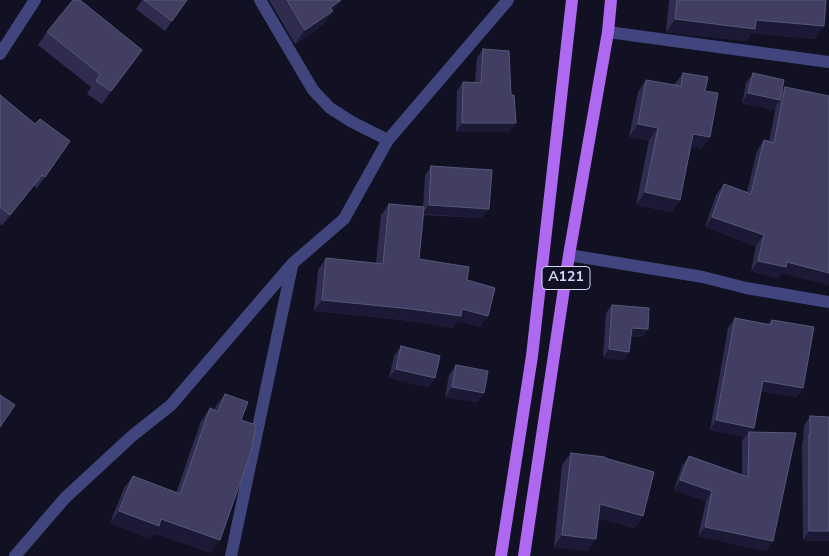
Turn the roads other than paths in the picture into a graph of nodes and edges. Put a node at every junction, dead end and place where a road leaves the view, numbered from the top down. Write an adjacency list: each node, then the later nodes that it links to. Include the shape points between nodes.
1 (35, 0): 7 (street)
2 (260, 0): 9 (street, via 313,90 330,108)
3 (508, 0): 9 (street)
4 (572, 0): 15 (main road, A121, via 532,356)
5 (611, 0): 6 (main road, A121)
6 (608, 32): 8 (street); 10 (main road, A121)
7 (0, 54)
8 (829, 62)
9 (388, 140): 11 (street, via 344,219)
10 (569, 254): 12 (street); 16 (main road, A121)
11 (293, 263): 13 (street, via 172,405 132,436 65,498); 14 (street)
12 (829, 302)
13 (15, 556)
14 (231, 556)
15 (501, 556)
16 (524, 556)

